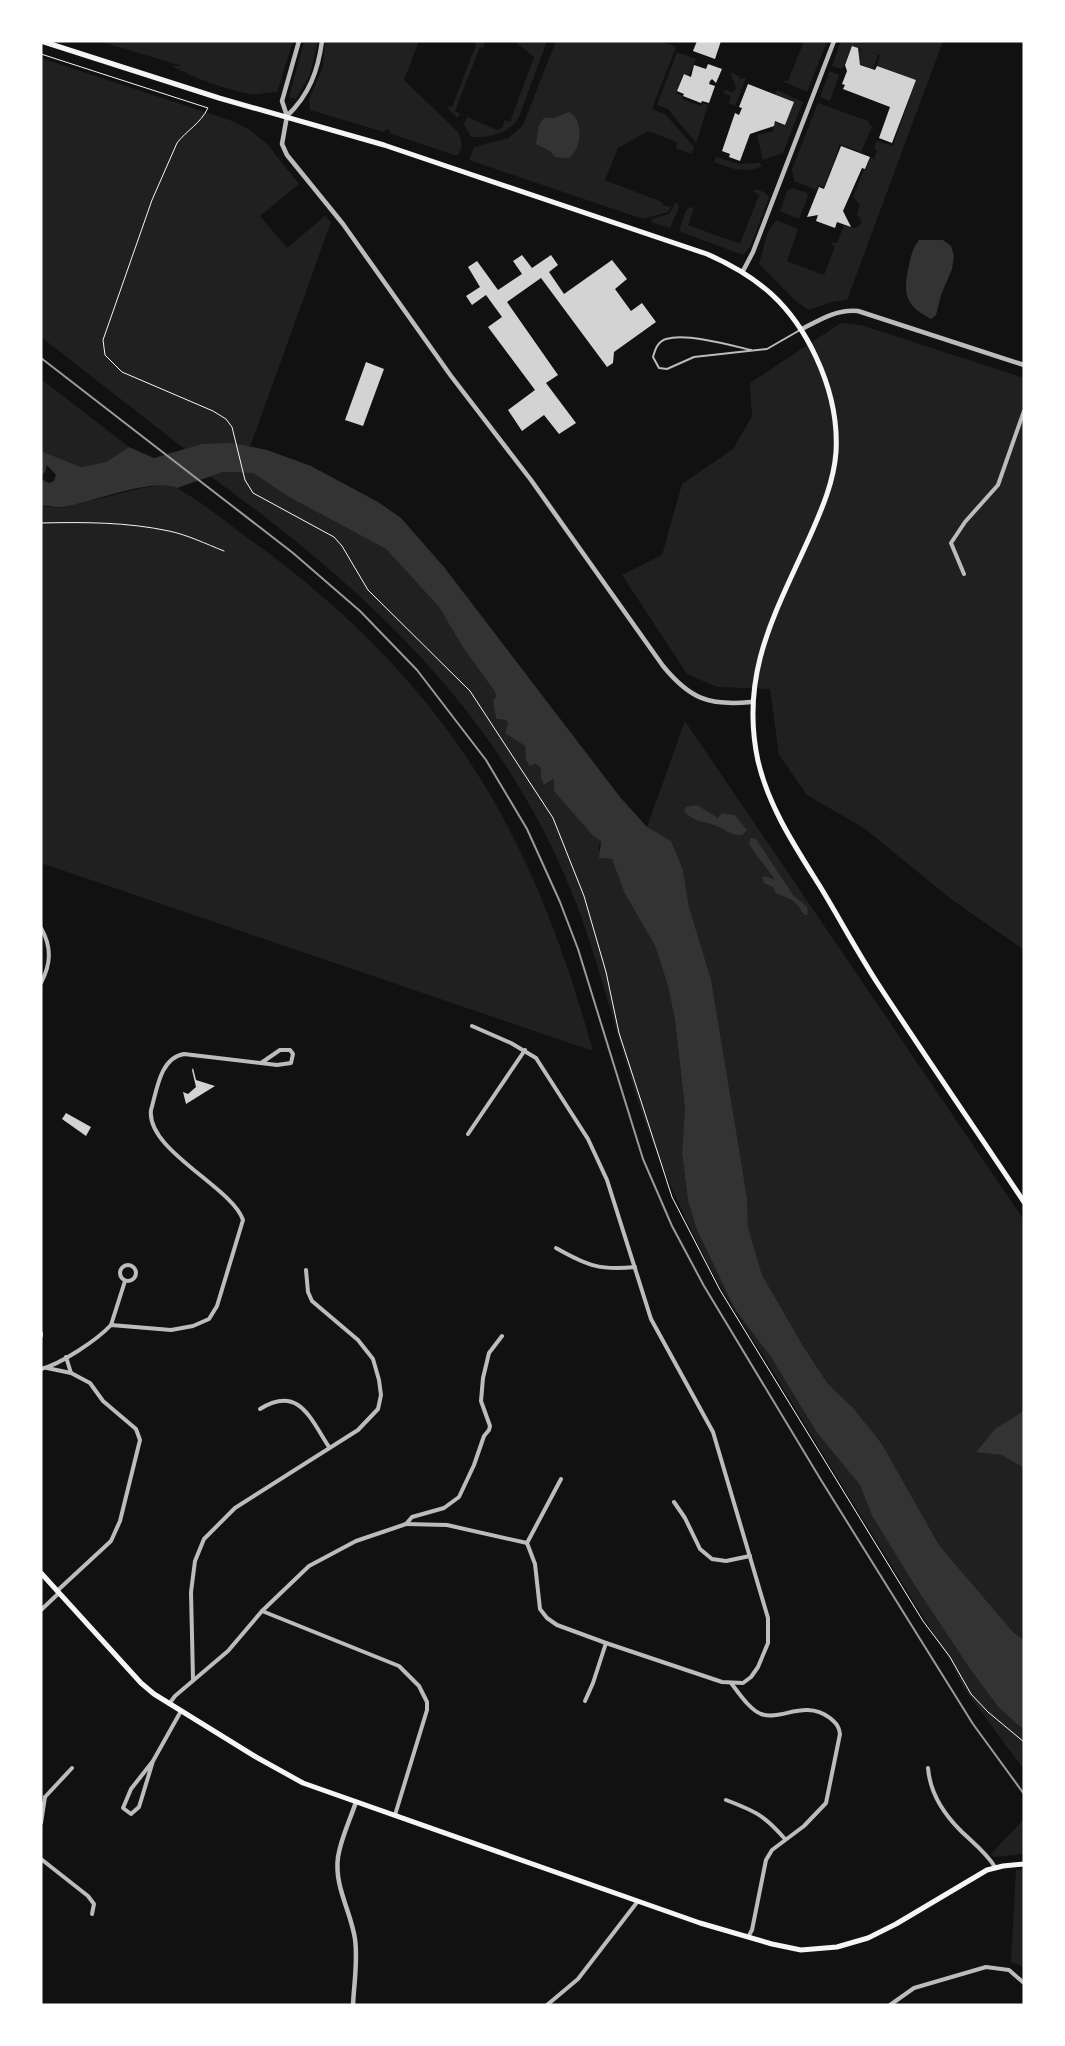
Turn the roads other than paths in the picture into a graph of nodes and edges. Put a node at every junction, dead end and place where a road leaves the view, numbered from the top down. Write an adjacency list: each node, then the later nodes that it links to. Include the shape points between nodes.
1 (41, 41): 5 (main road, via 105,64)
2 (300, 41): 5 (street, via 282,101)
3 (322, 41): 5 (street, via 312,84)
4 (834, 41): 6 (street)
5 (287, 116): 6 (main road, via 384,145 707,254); 12 (street, via 282,144 287,155 343,224 663,666 691,694 710,702)
6 (743, 271): 7 (main road, via 777,299)
7 (802, 328): 8 (lane, via 767,349); 9 (street, via 835,313 858,311); 12 (main road, via 832,400 837,428 836,454 826,496 768,629)
8 (751, 350): 8 (lane, via 709,340 666,339 659,344 653,358 659,368 668,369 694,357)
9 (1024, 365)
10 (1024, 411): 11 (street, via 998,485 951,543)
11 (964, 574)
12 (751, 702): 19 (main road, via 758,760 777,815 878,985)
13 (41, 928): 14 (street, via 47,938 50,955)
14 (41, 983)
15 (472, 1026): 16 (street)
16 (525, 1050): 18 (street); 21 (street, via 542,1066 588,1139 607,1180)
17 (261, 1063): 17 (street, via 286,1065 291,1063 293,1054 290,1050 280,1050); 24 (street, via 184,1054 175,1056 164,1068 150,1116 154,1128 180,1159 234,1205 244,1220 217,1306 209,1319 171,1330)
18 (468, 1134)
19 (1024, 1202)
20 (556, 1248): 21 (street, via 596,1268)
21 (635, 1267): 36 (street, via 651,1320 713,1432)
22 (306, 1270): 31 (street, via 312,1301 363,1345 376,1368 381,1395 378,1409 358,1430)
23 (125, 1281): 23 (street, via 135,1277 136,1272 131,1265 123,1266 120,1271); 24 (street)
24 (112, 1325): 26 (street)
25 (502, 1336): 34 (street, via 489,1353 483,1378 481,1401 489,1430 463,1489 453,1503 412,1517)
26 (66, 1357): 27 (street); 29 (street)
27 (47, 1368): 28 (street); 29 (street)
28 (41, 1369)
29 (71, 1373): 38 (street, via 90,1383 103,1401 136,1429 140,1440 120,1521 110,1541)
30 (260, 1409): 31 (street, via 282,1399 291,1402 306,1413)
31 (329, 1447): 42 (street, via 235,1508 204,1539 195,1561 190,1592)
32 (561, 1480): 35 (street)
33 (674, 1502): 36 (street, via 700,1549 712,1559 726,1561)
34 (406, 1524): 35 (street, via 446,1525); 40 (street, via 374,1533 322,1558 309,1566)
35 (527, 1543): 41 (street, via 535,1564 540,1608 546,1618)
36 (750, 1556): 43 (street, via 768,1618 768,1643 751,1677 743,1683)
37 (41, 1573): 38 (main road)
38 (58, 1592): 39 (street); 45 (main road, via 141,1683)
39 (41, 1610)
40 (262, 1611): 42 (street, via 228,1651); 53 (street, via 400,1666 419,1686 427,1702 427,1710)
41 (606, 1642): 43 (street); 44 (street)
42 (193, 1679): 45 (street)
43 (731, 1683): 55 (street, via 752,1708 762,1714 813,1710 826,1715 839,1727 826,1803 804,1826)
44 (585, 1701)
45 (169, 1704): 46 (main road)
46 (181, 1711): 47 (street); 52 (main road, via 303,1783)
47 (153, 1761): 47 (street, via 131,1789 123,1808 130,1814 139,1807)
48 (72, 1768): 50 (street)
49 (928, 1768): 58 (street, via 937,1801)
50 (43, 1796): 54 (street)
51 (726, 1800): 55 (street, via 756,1812)
52 (356, 1802): 53 (main road); 63 (street, via 338,1863 340,1891 355,1938)
53 (394, 1815): 59 (main road)
54 (41, 1823)
55 (785, 1839): 61 (street, via 766,1860)
56 (41, 1859): 60 (street, via 88,1896 94,1904)
57 (1024, 1864): 58 (main road)
58 (995, 1867): 61 (main road, via 882,1932 854,1943 802,1950)
59 (638, 1901): 61 (main road); 64 (street, via 578,1979)
60 (92, 1914)
61 (748, 1937)
62 (1024, 1982): 65 (street, via 1009,1970 986,1967 914,1988)
63 (353, 2005)
64 (547, 2005)
65 (890, 2005)

